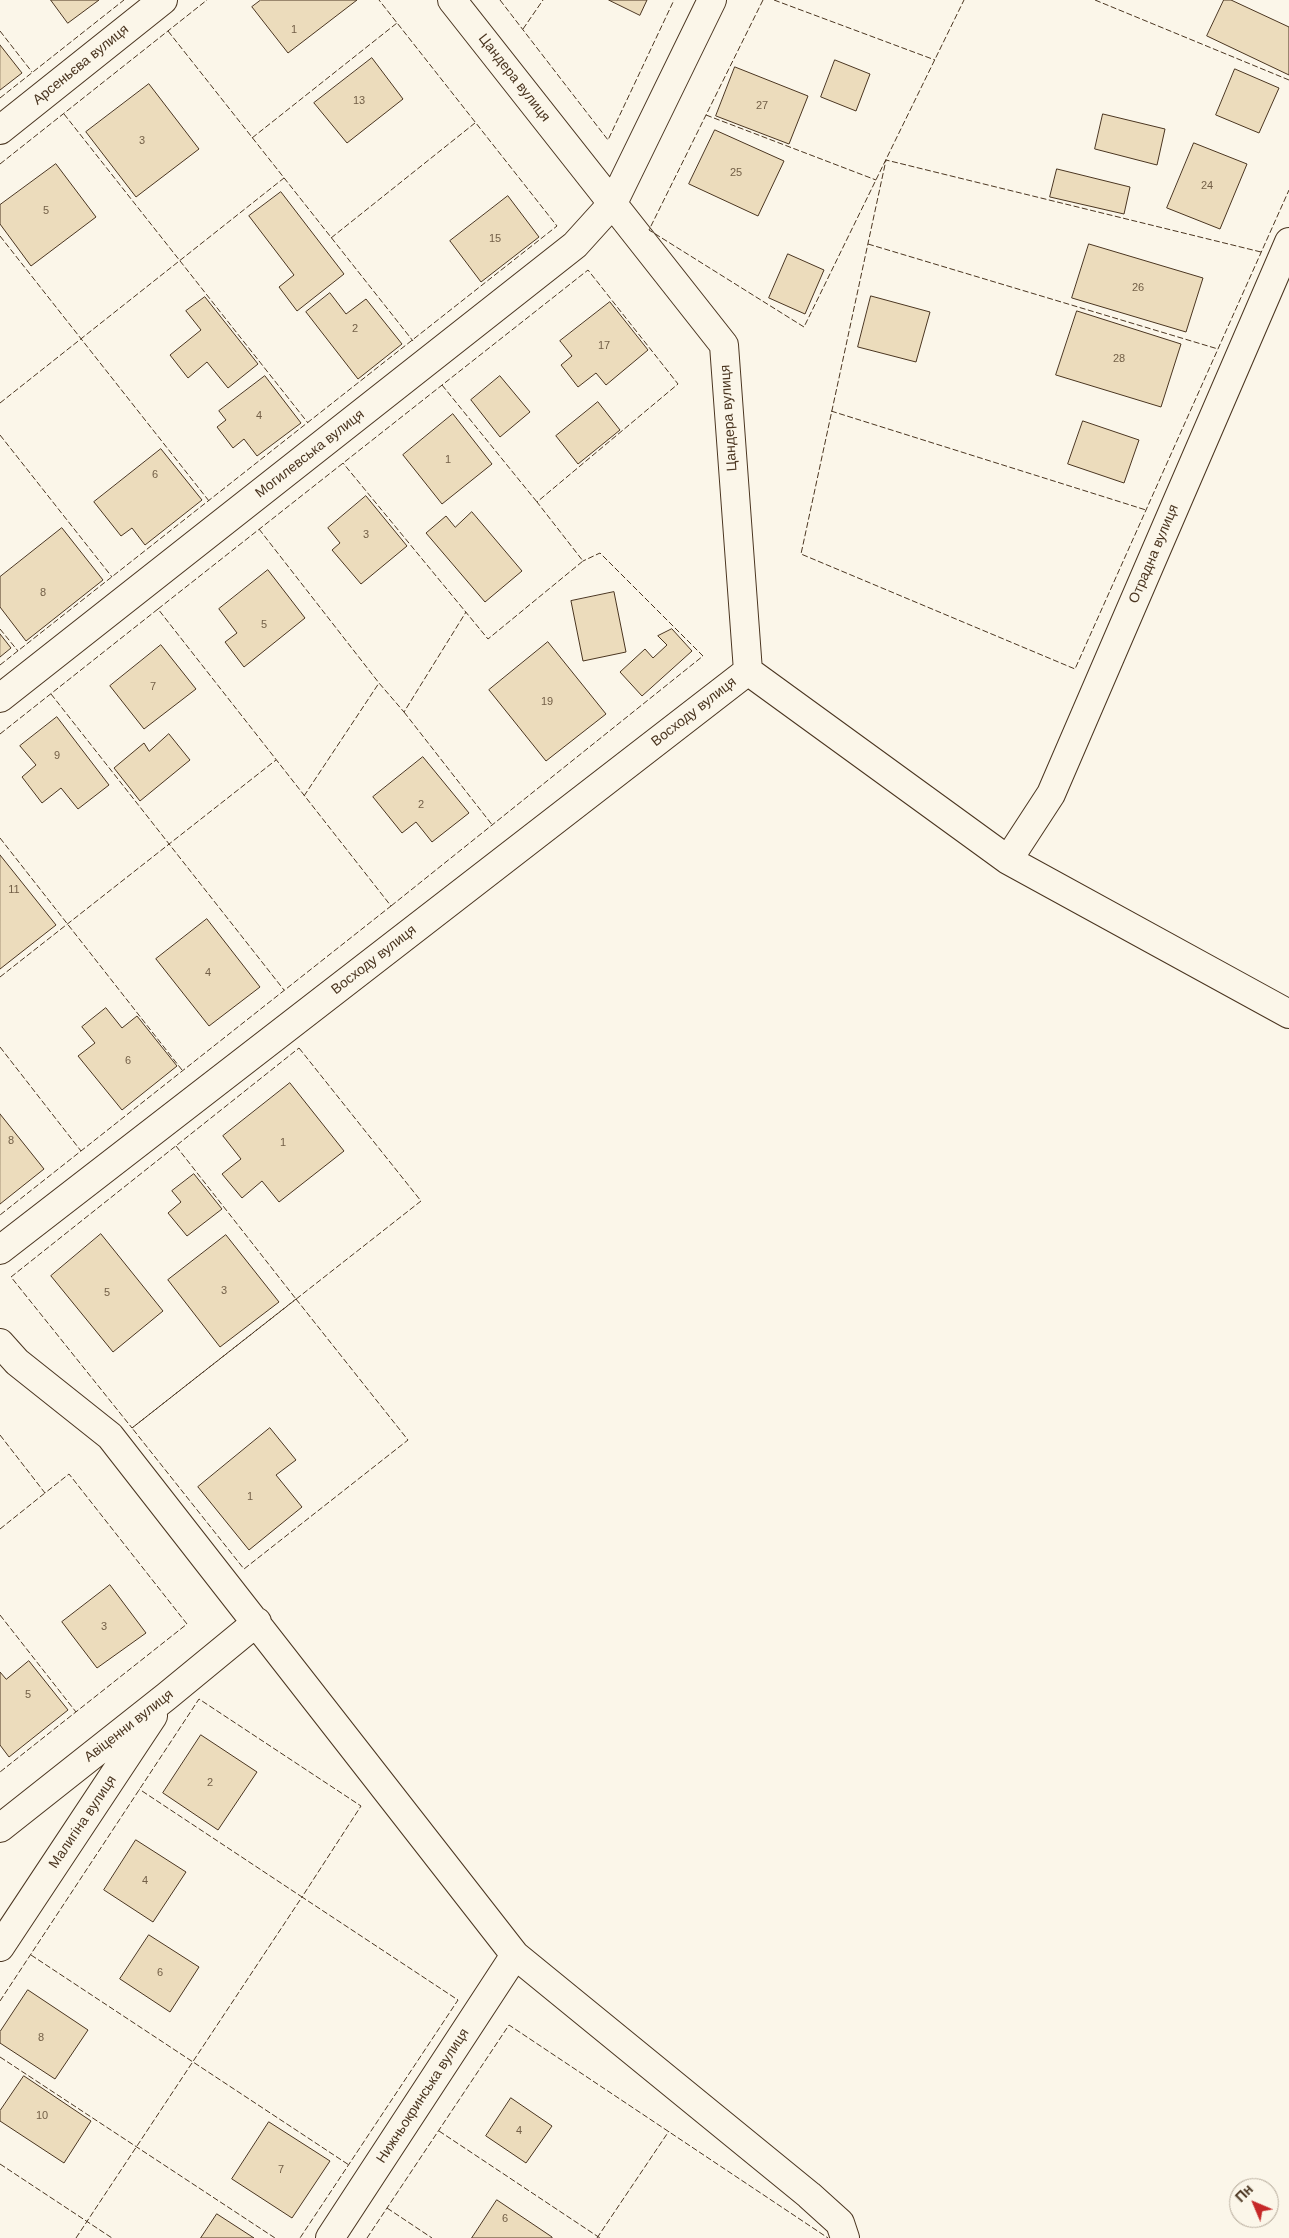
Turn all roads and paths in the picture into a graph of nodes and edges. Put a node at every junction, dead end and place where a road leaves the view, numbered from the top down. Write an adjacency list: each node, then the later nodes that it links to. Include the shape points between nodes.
1 (163, 0): 4 (street, Арсеньєва вулиця)
2 (452, 0): 5 (street, Цандера вулиця)
3 (712, 0): 5 (street)
4 (0, 130)
5 (613, 203): 7 (street, Цандера вулиця, via 724,345); 8 (street, Могилевська вулиця, via 575,245)
6 (1289, 242): 9 (street, Отрадна вулиця, via 1051,794)
7 (748, 670): 9 (street); 11 (street, Восходу вулиця)
8 (0, 698)
9 (1008, 860): 10 (street)
10 (1289, 1014)
11 (0, 1250)
12 (0, 1344): 13 (street, via 17,1362 110,1436)
13 (257, 1622): 14 (street, Авіценни вулиця); 17 (street)
14 (167, 1696): 15 (street, Авіценни вулиця); 16 (street, Малигіна вулиця)
15 (0, 1828)
16 (0, 1947)
17 (516, 1955): 18 (street, Нижньокринська вулиця); 19 (street, via 809,2195 840,2223)
18 (330, 2238)
19 (845, 2238)

